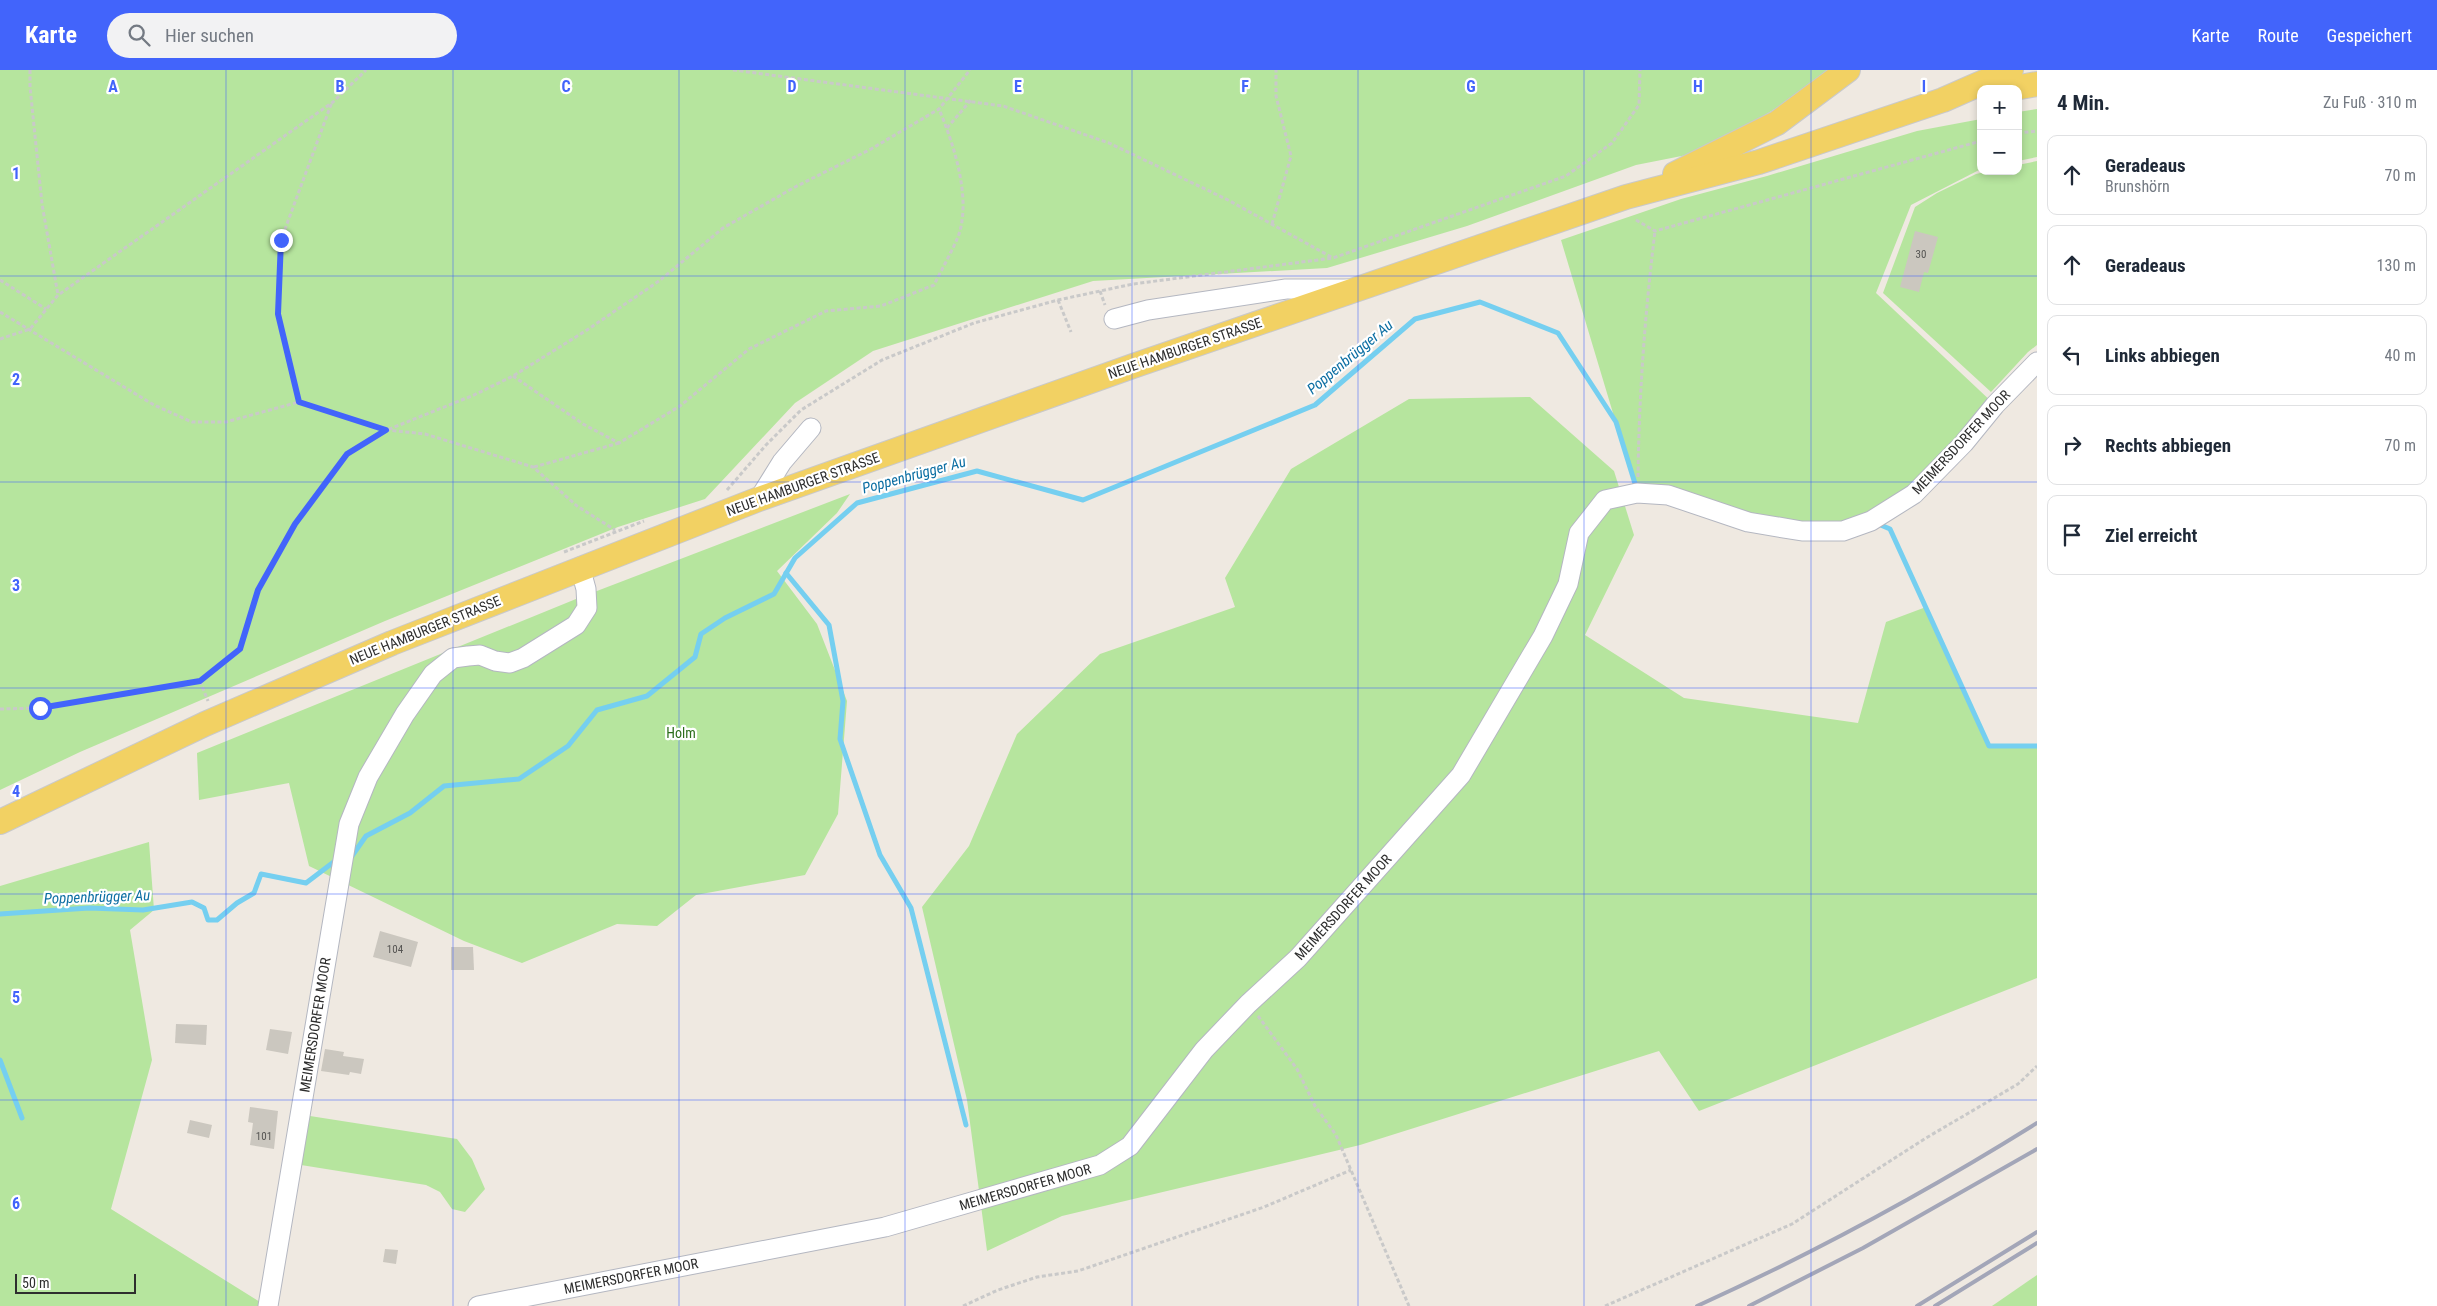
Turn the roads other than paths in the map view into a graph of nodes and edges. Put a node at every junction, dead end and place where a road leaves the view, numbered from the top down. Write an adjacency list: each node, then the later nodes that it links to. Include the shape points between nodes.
1 (1848, 70): 7 (main road, via 1777,123)
2 (2011, 70): 6 (main road)
3 (2037, 84): 4 (main road)
4 (2022, 87)
5 (1977, 95): 6 (main road)
6 (1943, 100): 7 (main road, via 1759,162)
7 (1626, 197): 8 (main road, NEUE HAMBURGER STRASSE)
8 (1357, 288): 9 (street, via 1286,288 1148,310); 12 (main road, NEUE HAMBURGER STRASSE)
9 (1114, 319)
10 (2037, 362): 16 (street, MEIMERSDORFER MOOR, via 1914,494 1871,521 1843,531 1802,531 1748,522 1668,495 1638,493 1604,500 1578,533 1568,584 1461,775 1298,958 1204,1050 1130,1146 1100,1165 885,1227)
11 (811, 428): 12 (street, via 782,462)
12 (759, 498): 13 (main road, NEUE HAMBURGER STRASSE)
13 (580, 567): 14 (main road, NEUE HAMBURGER STRASSE, via 205,724); 15 (street, MEIMERSDORFER MOOR, via 587,608 576,625 524,658 510,663 495,662 480,655 453,658 433,674 368,777 348,824)
14 (0, 822)
15 (268, 1306)
16 (478, 1306)

